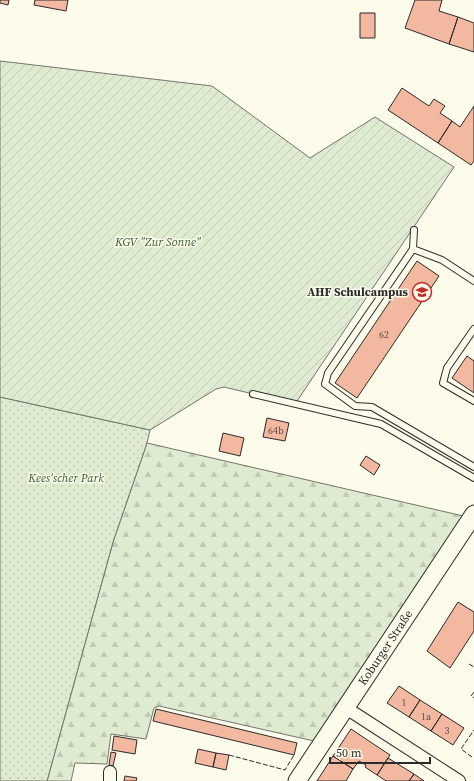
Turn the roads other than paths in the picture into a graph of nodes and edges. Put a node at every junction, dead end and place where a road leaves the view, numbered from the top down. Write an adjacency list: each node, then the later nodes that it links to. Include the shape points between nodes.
1 (414, 230): 2 (lane)
2 (413, 249): 3 (lane, via 442,260); 7 (lane, via 328,373 325,384 355,406 372,407)
3 (474, 281)
4 (474, 329): 6 (lane, via 447,368 443,383)
5 (253, 394): 8 (lane, via 381,424)
6 (474, 401)
7 (474, 467)
8 (474, 478)
9 (474, 514): 10 (main road, Koburger Straße)
10 (346, 708): 11 (main road, Koburger Straße); 12 (street)
11 (298, 781)
12 (459, 781)

